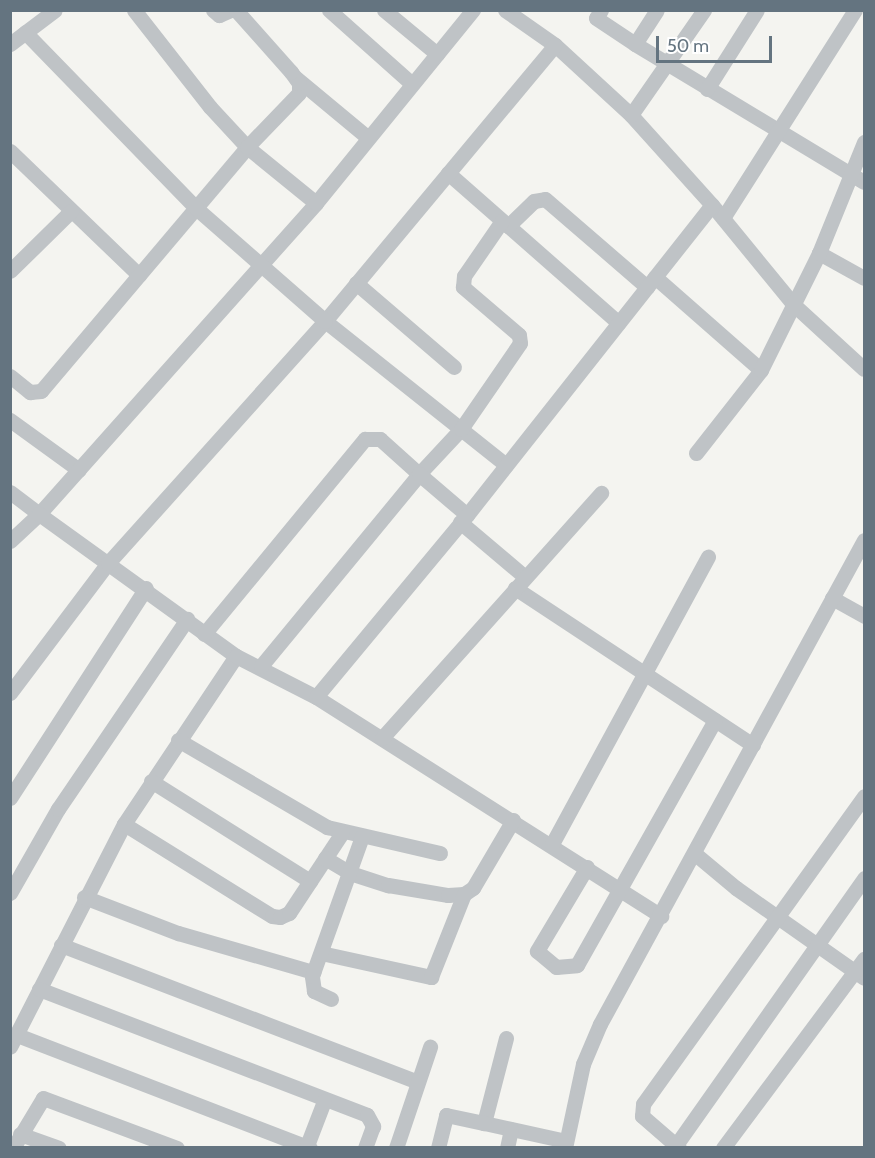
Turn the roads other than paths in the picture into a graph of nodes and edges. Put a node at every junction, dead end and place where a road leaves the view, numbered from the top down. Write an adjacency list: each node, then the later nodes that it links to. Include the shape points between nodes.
1 (56, 10): 16 (street)
2 (134, 10): 29 (street, via 210,107)
3 (213, 10): 4 (street, via 219,15)
4 (231, 10)
5 (236, 10): 22 (street)
6 (329, 10): 23 (street)
7 (384, 10): 20 (street)
8 (473, 10): 20 (street)
9 (505, 10): 15 (street)
10 (601, 10): 18 (street, via 596,18)
11 (657, 10): 18 (street)
12 (704, 10): 21 (street)
13 (757, 10): 24 (street)
14 (855, 10): 26 (street)
15 (529, 16): 19 (street)
16 (25, 32): 17 (street); 36 (street)
17 (10, 44)
18 (635, 44): 21 (street)
19 (555, 45): 25 (street); 31 (street)
20 (437, 54): 23 (street)
21 (666, 64): 24 (street); 25 (street)
22 (295, 77): 27 (street); 29 (street, via 300,93)
23 (412, 84): 27 (street)
24 (707, 89): 26 (street)
25 (631, 115): 35 (street)
26 (777, 133): 32 (street); 38 (street)
27 (367, 137): 34 (street)
28 (864, 142): 32 (street)
29 (247, 147): 34 (street); 36 (street)
30 (10, 151): 37 (street)
31 (448, 173): 39 (street); 46 (street)
32 (849, 173): 33 (street); 40 (street)
33 (864, 182)
34 (316, 203): 41 (street)
35 (712, 205): 38 (street); 45 (street)
36 (196, 208): 41 (street); 43 (street)
37 (71, 211): 42 (street); 43 (street)
38 (723, 218): 47 (street)
39 (505, 223): 45 (street, via 534,201 544,200); 49 (street); 55 (street, via 464,276 463,287 519,335 520,343)
40 (819, 253): 44 (street); 47 (street)
41 (262, 266): 48 (street); 58 (street)
42 (10, 271)
43 (139, 275): 53 (street, via 41,391 30,392)
44 (864, 278)
45 (651, 282): 49 (street); 52 (street)
46 (356, 283): 48 (street); 50 (street)
47 (794, 304): 51 (street); 52 (street)
48 (325, 321): 55 (street); 67 (street)
49 (619, 323): 57 (street)
50 (454, 367)
51 (864, 369)
52 (761, 370): 56 (street)
53 (10, 376)
54 (10, 420): 58 (street)
55 (461, 429): 57 (street); 59 (street)
56 (696, 453)
57 (506, 465): 63 (street)
58 (79, 470): 62 (street)
59 (419, 474): 63 (street); 73 (street, via 380,439 365,439); 75 (street)
60 (10, 492): 62 (street)
61 (601, 493): 68 (street)
62 (39, 514): 65 (street); 67 (street)
63 (464, 519): 68 (street); 78 (street)
64 (864, 540): 70 (street)
65 (10, 541)
66 (708, 557): 76 (street)
67 (108, 563): 69 (street); 77 (street)
68 (520, 582): 76 (street); 80 (street)
69 (146, 588): 72 (street); 85 (street)
70 (832, 598): 71 (street); 82 (street)
71 (864, 616)
72 (187, 619): 73 (street); 99 (street, via 58,809)
73 (204, 634): 74 (street)
74 (236, 656): 75 (street); 81 (street)
75 (261, 666): 78 (street)
76 (643, 673): 79 (street); 90 (street)
77 (10, 693)
78 (316, 696): 80 (street)
79 (715, 720): 82 (street); 98 (street)
80 (382, 738): 86 (street)
81 (178, 740): 83 (street); 88 (street)
82 (753, 745): 92 (street)
83 (151, 781): 87 (street); 97 (street)
84 (864, 796): 103 (street)
85 (10, 798)
86 (513, 820): 90 (street); 100 (street, via 473,888)
87 (124, 824): 97 (street, via 272,916 289,913); 101 (street)
88 (342, 833): 89 (street); 93 (street)
89 (362, 836): 91 (street); 95 (street)
90 (552, 844): 94 (street)
91 (440, 853)
92 (694, 853): 102 (street); 103 (street)
93 (325, 858): 95 (street); 97 (street)
94 (587, 867): 98 (street); 98 (street, via 537,951 548,963 563,969 577,965)
95 (350, 873): 100 (street, via 387,885); 106 (street)
96 (864, 878): 104 (street)
97 (310, 881)
98 (619, 887): 102 (street)
99 (10, 893)
100 (465, 894): 106 (street, via 431,977)
101 (84, 897): 105 (street); 108 (street, via 178,933)
102 (661, 916): 119 (street, via 587,1054)
103 (776, 917): 104 (street); 120 (street, via 643,1104 642,1116)
104 (817, 944): 107 (street); 120 (street)
105 (61, 945): 109 (street); 114 (street)
106 (321, 953): 108 (street)
107 (862, 970): 128 (street)
108 (313, 972): 110 (street, via 314,991)
109 (39, 989): 112 (street); 115 (street)
110 (331, 999)
111 (506, 1038): 116 (street)
112 (14, 1041): 121 (street)
113 (430, 1047): 114 (street)
114 (417, 1082): 125 (street)
115 (324, 1101): 121 (street); 124 (street, via 372,1119)
116 (484, 1123): 117 (street); 126 (street, via 446,1115)
117 (512, 1129): 119 (street); 127 (street)
118 (17, 1141): 122 (street); 123 (street, via 39,1102 48,1098)
119 (565, 1144)
120 (677, 1146)
121 (307, 1147)
122 (59, 1148)
123 (177, 1148)
124 (364, 1148)
125 (396, 1148)
126 (438, 1148)
127 (507, 1148)
128 (723, 1148)

